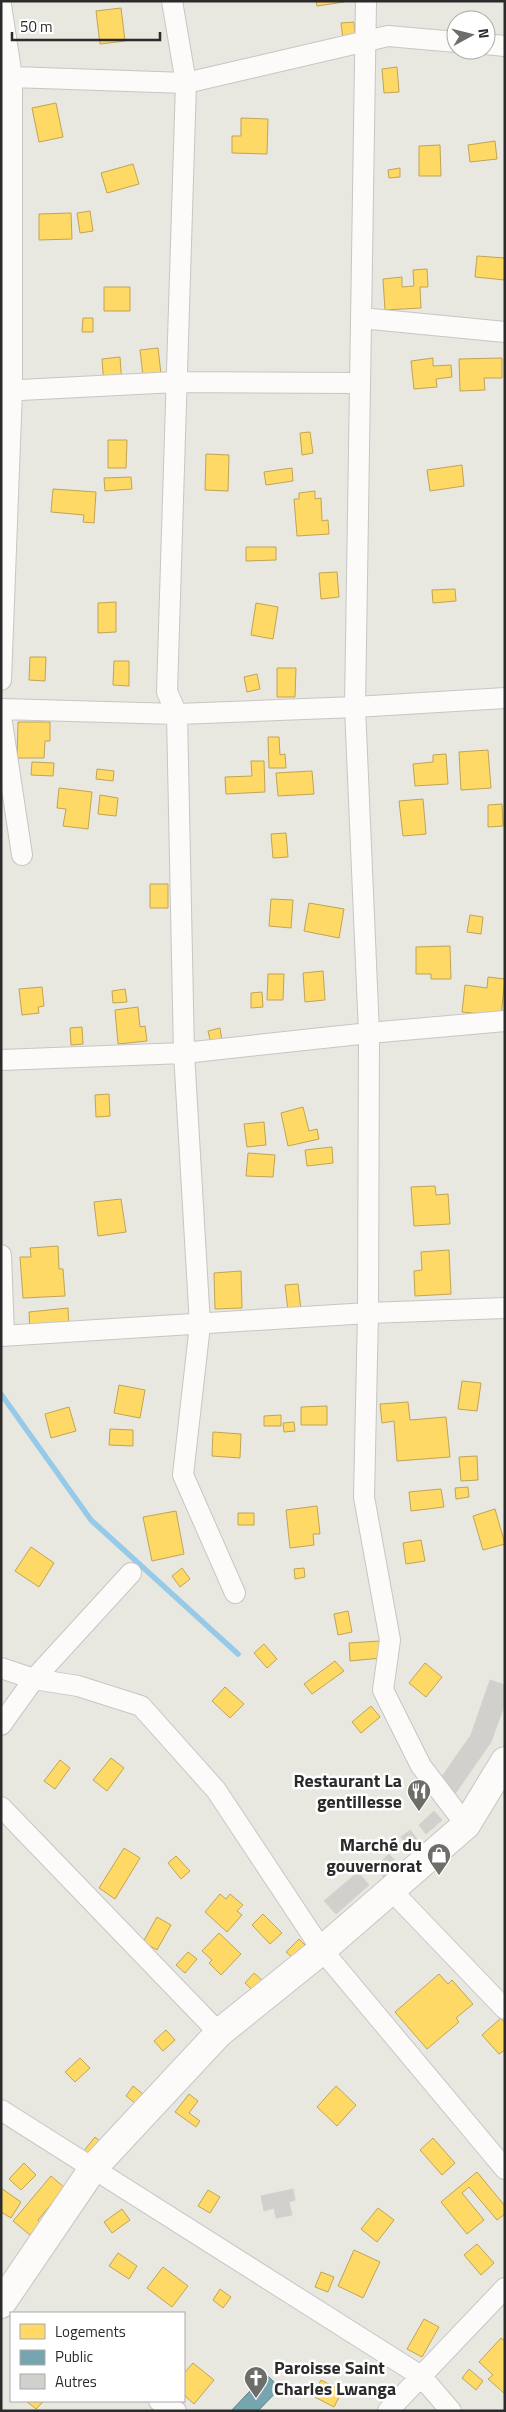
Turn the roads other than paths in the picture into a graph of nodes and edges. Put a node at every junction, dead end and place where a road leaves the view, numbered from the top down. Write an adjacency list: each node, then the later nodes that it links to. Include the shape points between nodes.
1 (172, 1): 7 (street)
2 (366, 1): 5 (street)
3 (1, 5): 6 (street)
4 (446, 41): 5 (street, via 388,36)
5 (365, 42): 7 (street); 8 (street)
6 (12, 77): 7 (street); 12 (street)
7 (186, 83): 10 (street)
8 (361, 318): 9 (street); 11 (street)
9 (505, 332)
10 (176, 382): 11 (street); 12 (street); 17 (street, via 167,692)
11 (360, 383): 15 (street)
12 (7, 390): 13 (street)
13 (1, 680)
14 (505, 698): 15 (street)
15 (355, 707): 17 (street); 21 (street)
16 (1, 709): 17 (street)
17 (177, 714): 22 (street)
18 (1, 716): 19 (street)
19 (22, 855)
20 (505, 1021): 21 (street)
21 (368, 1032): 22 (street); 26 (street)
22 (184, 1053): 23 (street); 27 (street)
23 (1, 1060)
24 (1, 1255): 28 (street)
25 (505, 1308): 26 (street)
26 (368, 1313): 27 (street); 36 (street, via 364,1497 390,1640 383,1690 421,1766)
27 (200, 1325): 28 (street); 30 (street, via 183,1474)
28 (3, 1336)
29 (131, 1573): 32 (street)
30 (235, 1593)
31 (1, 1668): 32 (street)
32 (34, 1679): 33 (street); 38 (street, via 78,1686 141,1706 216,1790)
33 (1, 1725)
34 (505, 1761): 36 (street)
35 (1, 1808): 40 (street)
36 (466, 1825): 37 (street)
37 (391, 1890): 38 (street); 39 (street)
38 (322, 1950): 40 (street); 43 (street)
39 (505, 2009)
40 (219, 2033): 42 (street)
41 (1, 2110): 42 (street)
42 (94, 2167): 45 (street); 46 (street)
43 (505, 2169)
44 (505, 2288): 46 (street)
45 (1, 2306)
46 (421, 2376): 49 (street); 50 (street)
47 (161, 2402): 48 (street)
48 (176, 2411)
49 (388, 2411)
50 (450, 2411)

